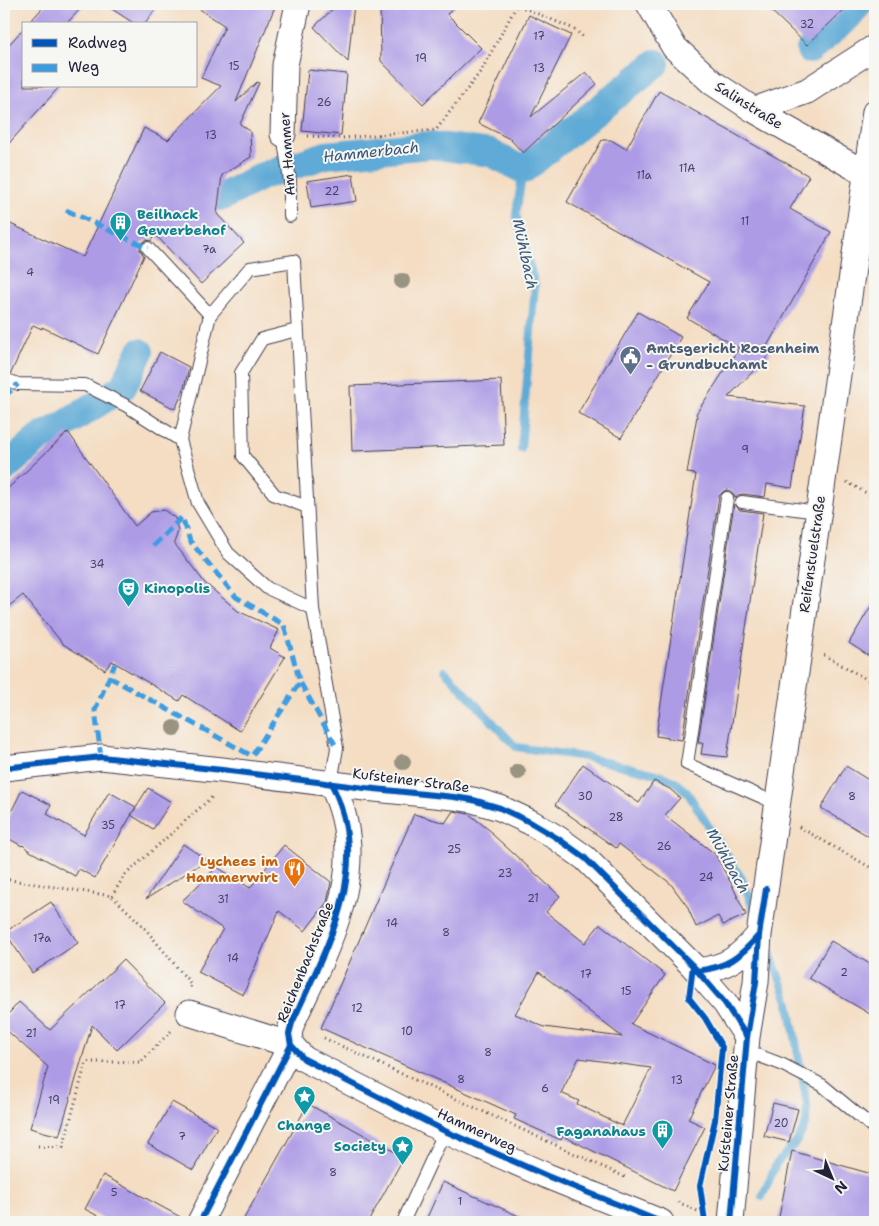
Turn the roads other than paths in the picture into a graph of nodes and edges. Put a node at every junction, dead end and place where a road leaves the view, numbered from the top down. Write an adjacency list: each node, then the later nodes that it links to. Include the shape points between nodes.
1 (298, 4): 6 (street, Am Hammer, via 284,65)
2 (649, 4): 4 (street, Salinstraße, via 674,47 713,83)
3 (875, 48): 4 (street, via 807,91)
4 (754, 110): 7 (street, Salinstraße)
5 (875, 112): 7 (street, Reifenstuelstraße)
6 (283, 134): 8 (lane, Am Hammer, via 290,181)
7 (870, 176): 17 (street, Reifenstuelstraße)
8 (290, 216)
9 (148, 248): 10 (lane)
10 (210, 315): 11 (lane, via 250,268 294,261); 13 (lane)
11 (297, 330): 16 (lane); 16 (lane, via 262,339 241,373 244,456 275,495)
12 (4, 379): 13 (lane, via 18,384 85,385 127,406)
13 (180, 440): 18 (lane, via 198,503 228,553 267,588)
14 (727, 498): 21 (lane, via 687,764)
15 (742, 502): 17 (lane)
16 (307, 507): 18 (lane)
17 (818, 512): 21 (street, Reifenstuelstraße)
18 (314, 608): 20 (lane, via 337,748)
19 (4, 771): 20 (street, Kufsteiner Straße, via 101,757)
20 (331, 783): 23 (street, Kufsteiner Straße, via 473,800 530,822 585,858); 25 (street, Reichenbachstraße, via 342,806 348,836 347,884 338,918)
21 (777, 809): 22 (street, Reifenstuelstraße)
22 (759, 935): 23 (street, via 729,963); 26 (street, Reifenstuelstraße, via 756,982)
23 (697, 971): 26 (street, Kufsteiner Straße, via 725,1003)
24 (189, 1013): 25 (street, Hammerweg)
25 (291, 1034): 28 (street, Hammerweg, via 304,1059); 29 (street, Reichenbachstraße)
26 (746, 1044): 27 (lane, via 822,1085); 32 (street, Kufsteiner Straße)
27 (875, 1129)
28 (445, 1131): 30 (lane); 31 (street, Hammerweg)
29 (200, 1222)
30 (403, 1222)
31 (661, 1222)
32 (731, 1222)

